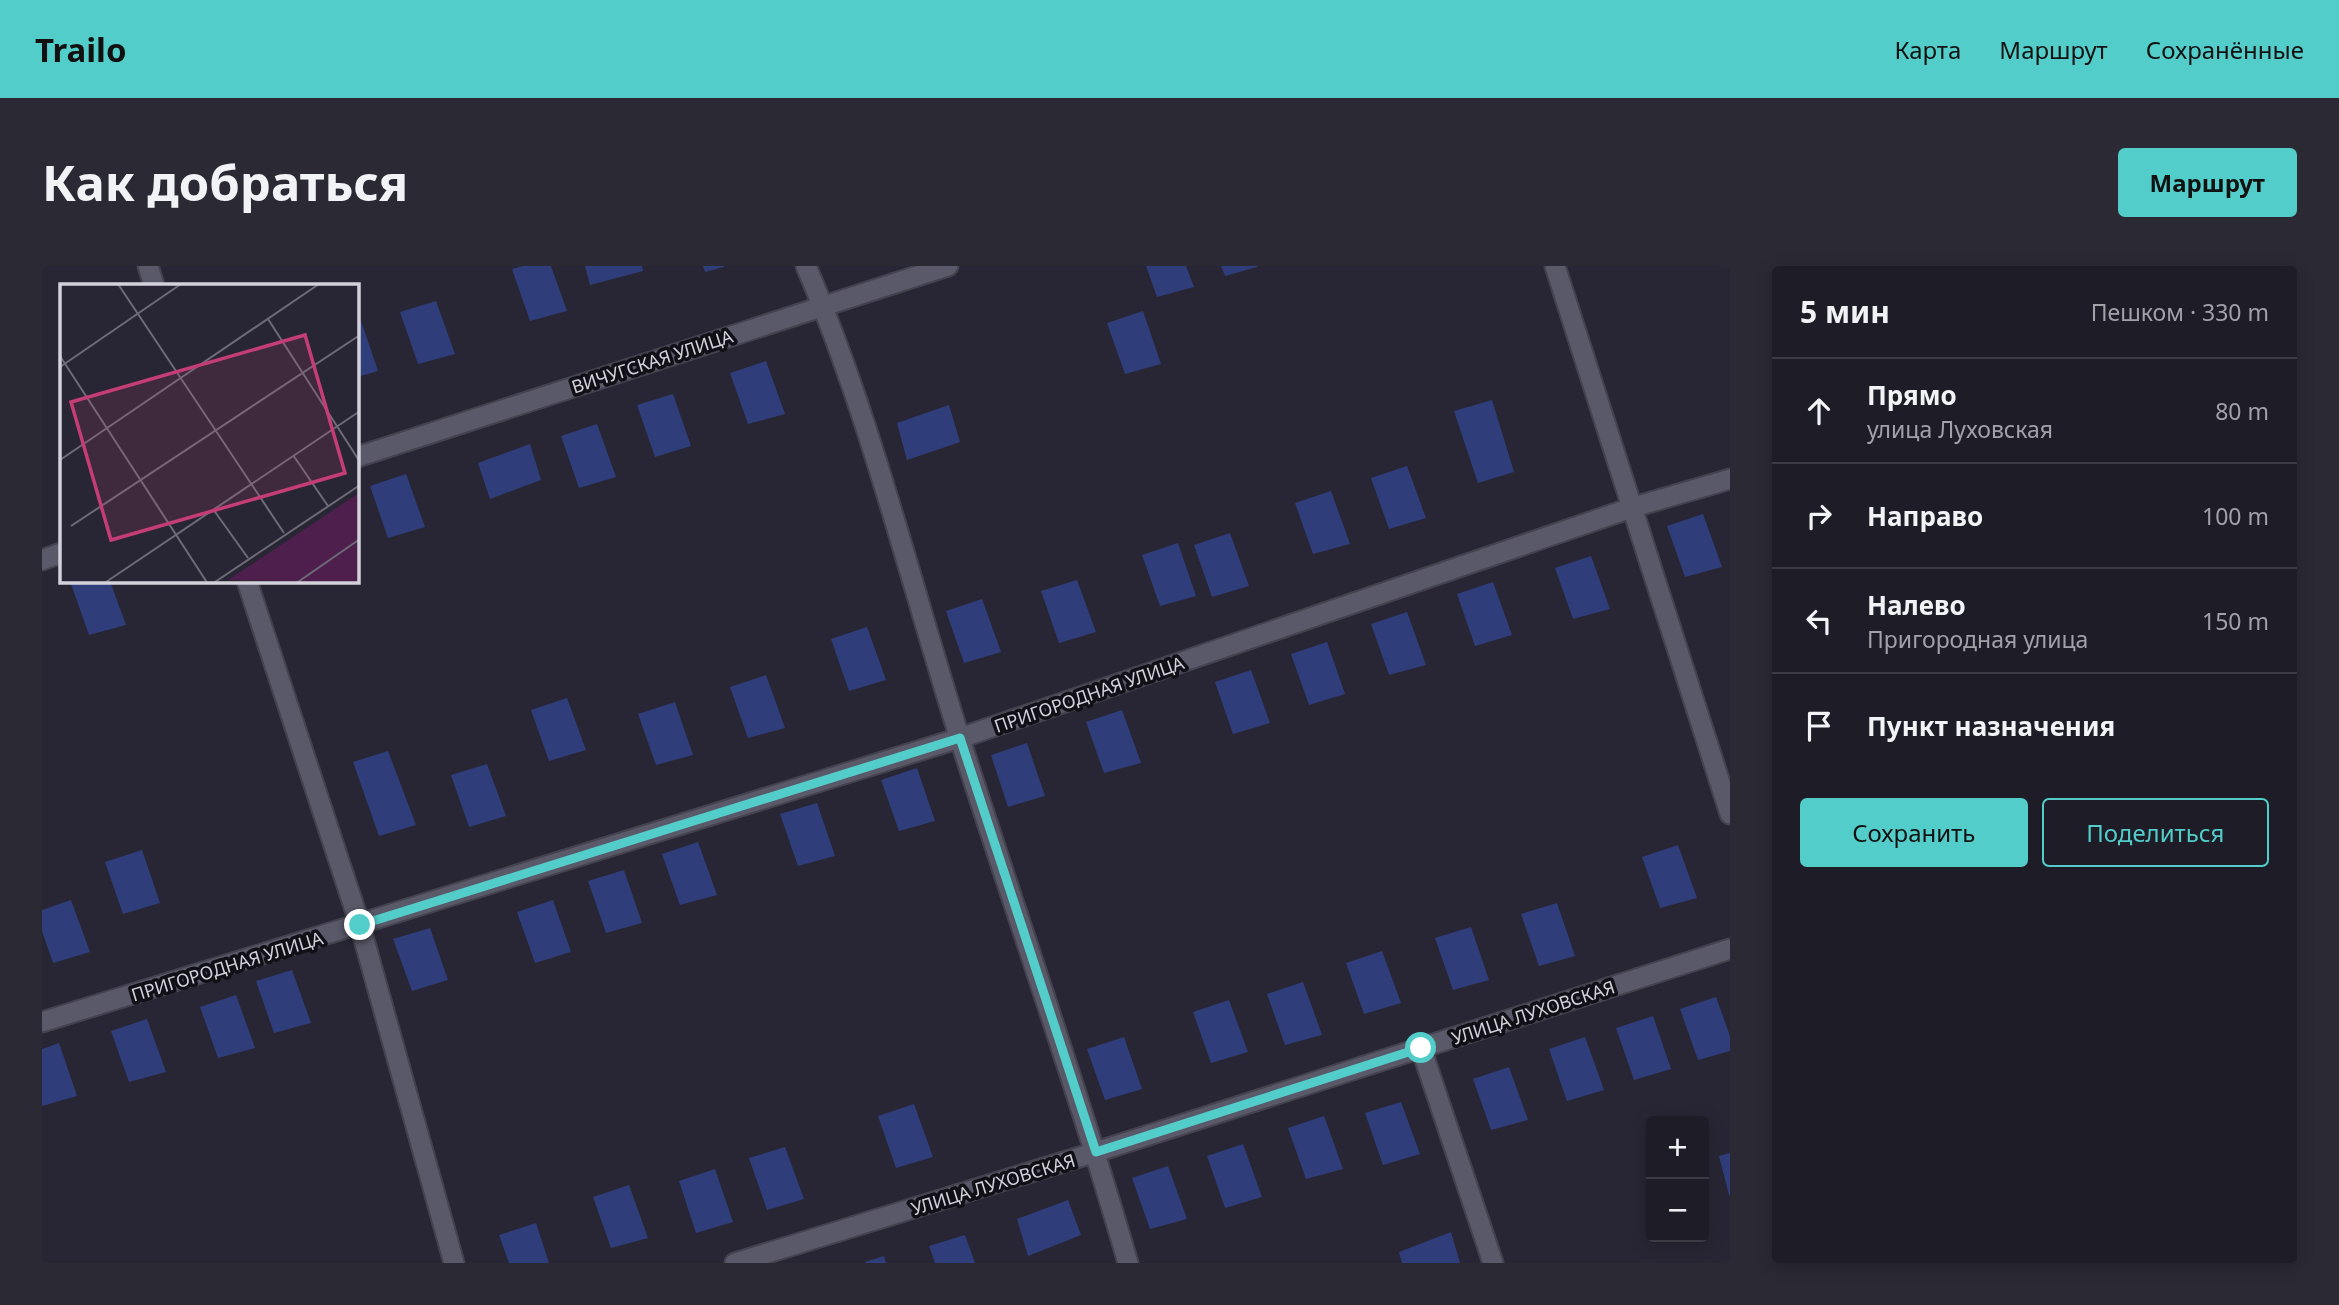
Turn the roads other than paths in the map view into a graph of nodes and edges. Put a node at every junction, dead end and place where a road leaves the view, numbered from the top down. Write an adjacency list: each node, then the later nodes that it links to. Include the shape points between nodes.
1 (148, 266): 5 (street)
2 (806, 266): 6 (street)
3 (947, 266): 6 (street, ВИЧУГСКАЯ УЛИЦА)
4 (1555, 266): 9 (street)
5 (154, 284)
6 (823, 306): 7 (street, ВИЧУГСКАЯ УЛИЦА); 13 (street)
7 (359, 456)
8 (1730, 478): 9 (street, ПРИГОРОДНАЯ УЛИЦА)
9 (1634, 508): 13 (street, ПРИГОРОДНАЯ УЛИЦА); 14 (street)
10 (60, 554): 11 (street)
11 (42, 560)
12 (248, 583): 15 (street)
13 (960, 738): 15 (street, ПРИГОРОДНАЯ УЛИЦА); 19 (street)
14 (1730, 814)
15 (360, 925): 17 (street, ПРИГОРОДНАЯ УЛИЦА); 21 (street)
16 (1730, 948): 18 (street, УЛИЦА ЛУХОВСКАЯ)
17 (42, 1021)
18 (1421, 1048): 19 (street, УЛИЦА ЛУХОВСКАЯ); 24 (street)
19 (1096, 1152): 20 (street, УЛИЦА ЛУХОВСКАЯ); 23 (street)
20 (785, 1256): 22 (street, УЛИЦА ЛУХОВСКАЯ)
21 (454, 1263)
22 (735, 1263)
23 (1128, 1263)
24 (1493, 1263)

